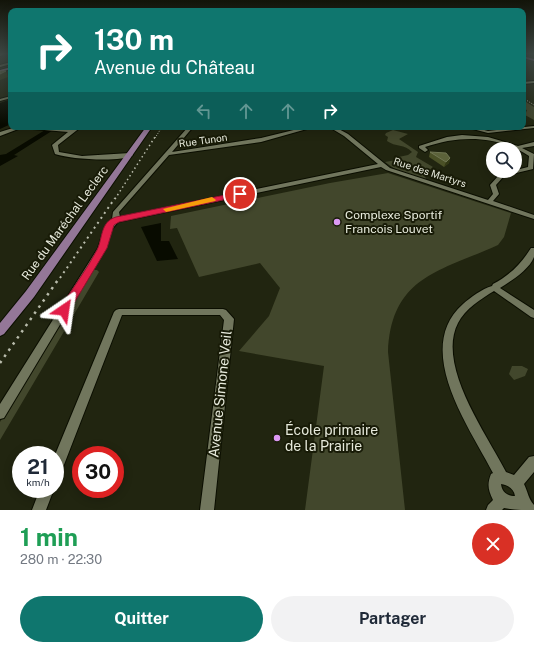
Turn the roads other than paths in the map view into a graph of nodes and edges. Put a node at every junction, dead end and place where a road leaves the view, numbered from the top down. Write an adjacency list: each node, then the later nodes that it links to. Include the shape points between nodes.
1 (12, 130): 11 (street)
2 (61, 130): 9 (street)
3 (146, 130): 19 (main road, Rue du Maréchal Leclerc)
4 (188, 130): 18 (street)
5 (300, 130): 18 (street, Rue Tunon, via 260,140)
6 (337, 130): 20 (street, Rue des Martyrs)
7 (480, 130): 10 (street)
8 (506, 130): 10 (street)
9 (72, 131): 19 (street, via 55,145 57,152 66,156)
10 (488, 132): 12 (street)
11 (0, 134)
12 (490, 138): 13 (street); 17 (street, via 444,138 421,147)
13 (507, 142)
14 (534, 144): 15 (street)
15 (522, 146)
16 (522, 149): 21 (street, via 532,155 531,168)
17 (425, 150)
18 (166, 154): 27 (street, via 116,212)
19 (122, 158): 31 (main road, Rue du Maréchal Leclerc, via 30,294)
20 (381, 165): 23 (street, Rue des Martyrs, via 397,173); 27 (street)
21 (522, 170)
22 (499, 178): 23 (street, via 494,185 496,194)
23 (489, 202): 25 (street, Rue des Martyrs)
24 (534, 210): 25 (street)
25 (525, 214): 26 (street, Rue des Martyrs)
26 (534, 217)
27 (116, 220): 32 (street, via 107,227 102,248)
28 (534, 250): 29 (street, via 526,264)
29 (495, 288): 30 (street); 35 (street, via 470,302 460,313 452,326 447,349 455,385 465,410)
30 (534, 315)
31 (0, 332)
32 (0, 414)
33 (64, 448): 41 (street, Avenue Simone Veil, via 119,312 223,312 228,319)
34 (534, 462): 36 (street)
35 (502, 477): 36 (street); 38 (street, via 496,479 493,485)
36 (516, 483): 39 (street)
37 (44, 498): 40 (street)
38 (498, 505): 39 (street)
39 (525, 506)
40 (39, 510)
41 (207, 510)

